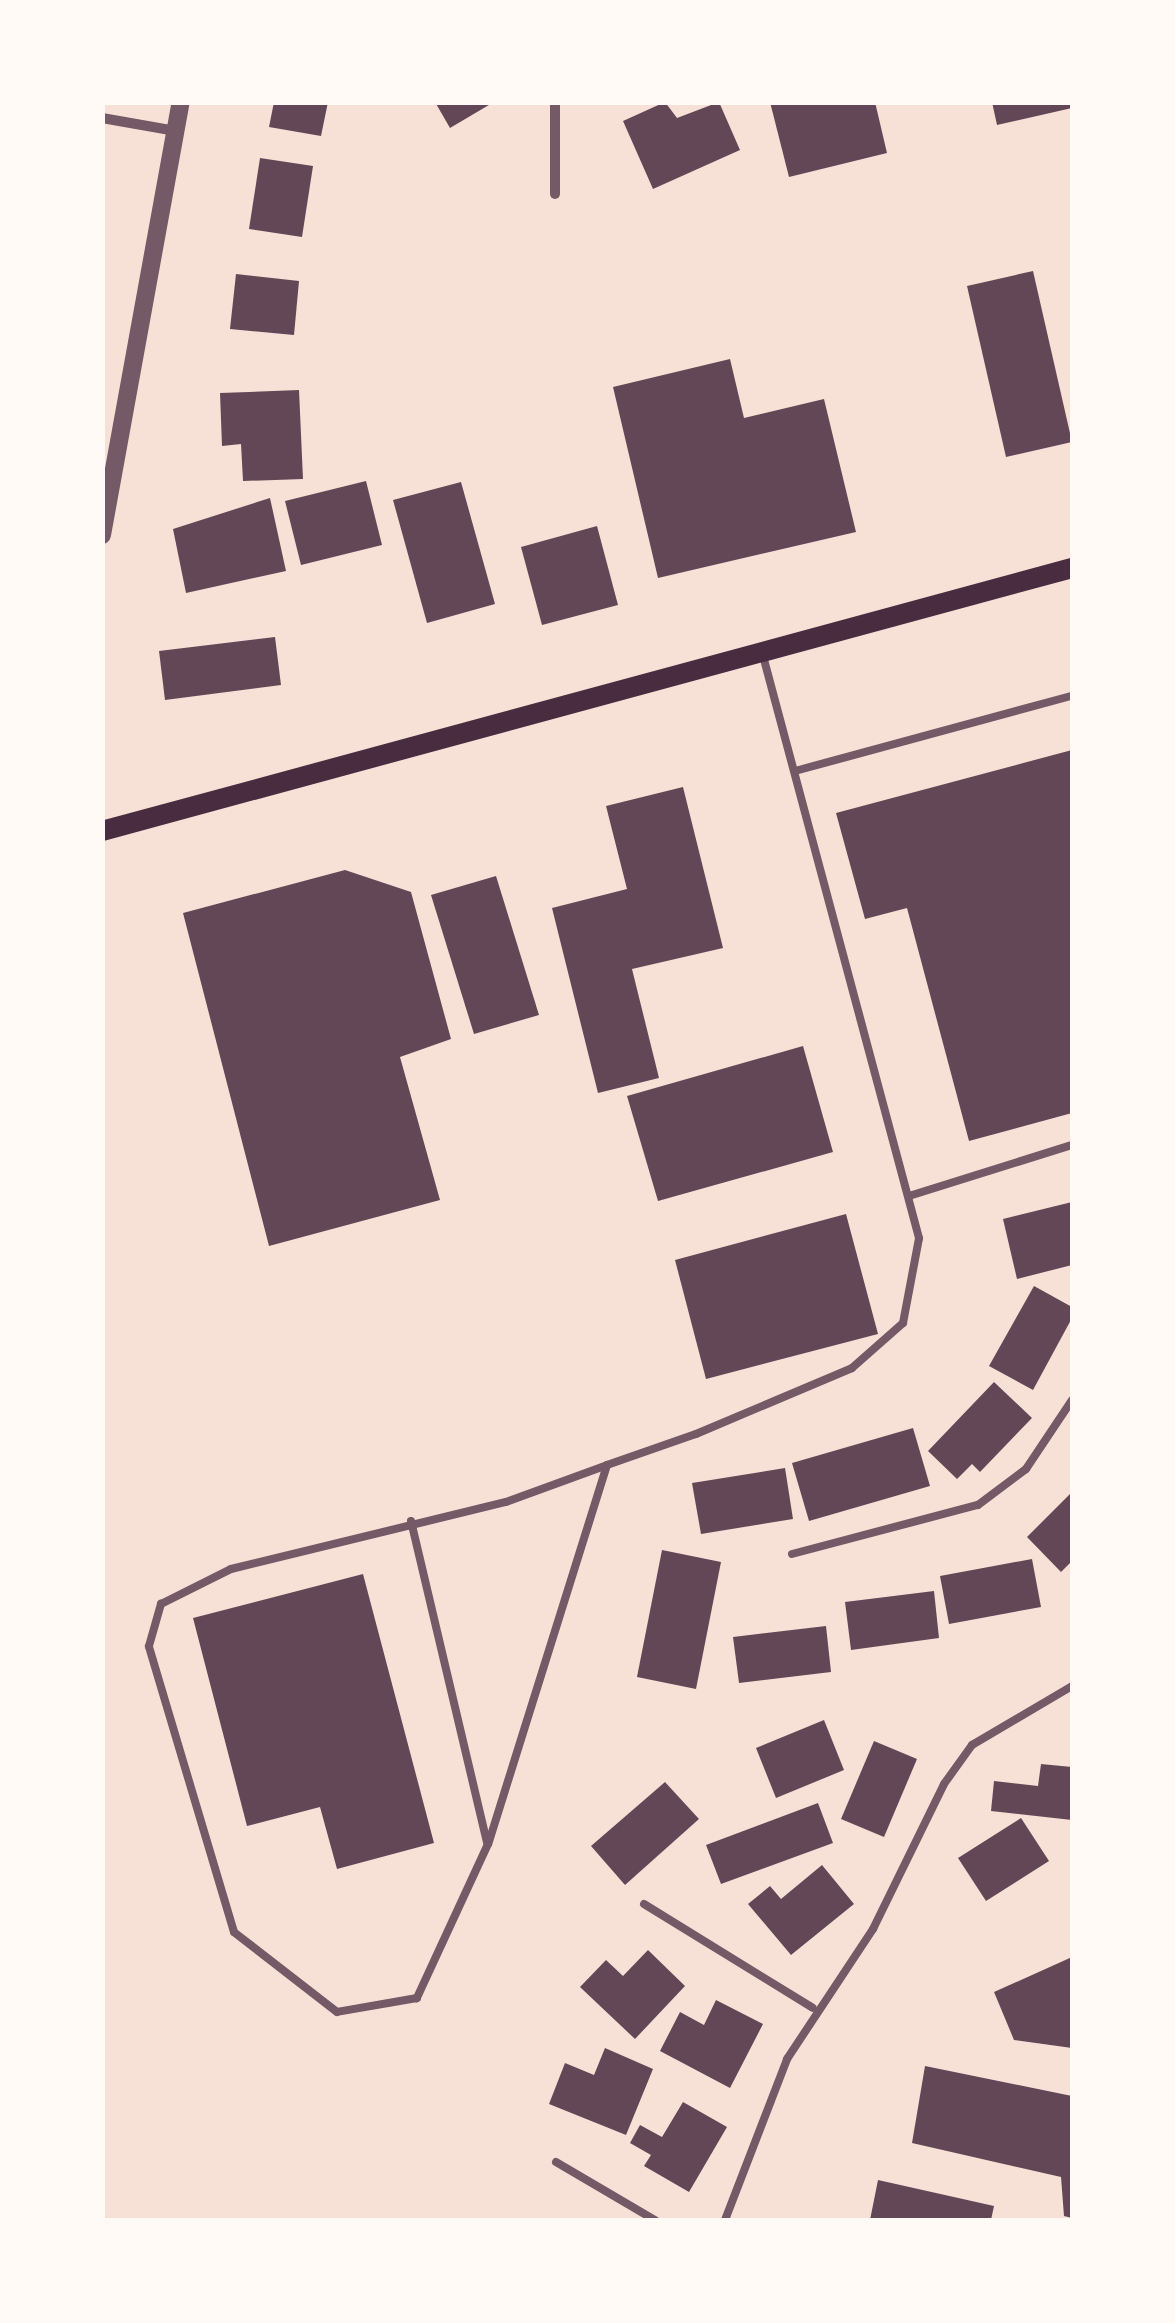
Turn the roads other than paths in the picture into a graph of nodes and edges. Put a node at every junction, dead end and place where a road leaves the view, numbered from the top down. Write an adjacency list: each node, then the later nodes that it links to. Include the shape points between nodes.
1 (181, 102): 4 (street)
2 (556, 102): 5 (street)
3 (102, 118): 4 (street)
4 (176, 131): 6 (street)
5 (555, 194)
6 (102, 534)
7 (1072, 568): 8 (main road)
8 (762, 652): 10 (lane); 11 (main road)
9 (1072, 696): 10 (lane)
10 (795, 771): 13 (lane)
11 (102, 830)
12 (1072, 1145): 13 (lane)
13 (910, 1196): 15 (lane, via 918,1270 903,1323 852,1368)
14 (1072, 1400): 17 (lane, via 1026,1469 978,1504)
15 (607, 1465): 16 (lane, via 506,1502); 19 (lane)
16 (410, 1521): 19 (lane); 19 (lane, via 231,1568 162,1604 149,1646 234,1932 337,2012 417,1998)
17 (792, 1554)
18 (1072, 1686): 21 (lane, via 972,1745 873,1929)
19 (488, 1844)
20 (644, 1904): 21 (lane)
21 (813, 2008): 24 (lane, via 759,2118)
22 (556, 2162): 23 (lane)
23 (655, 2220)
24 (725, 2220)

